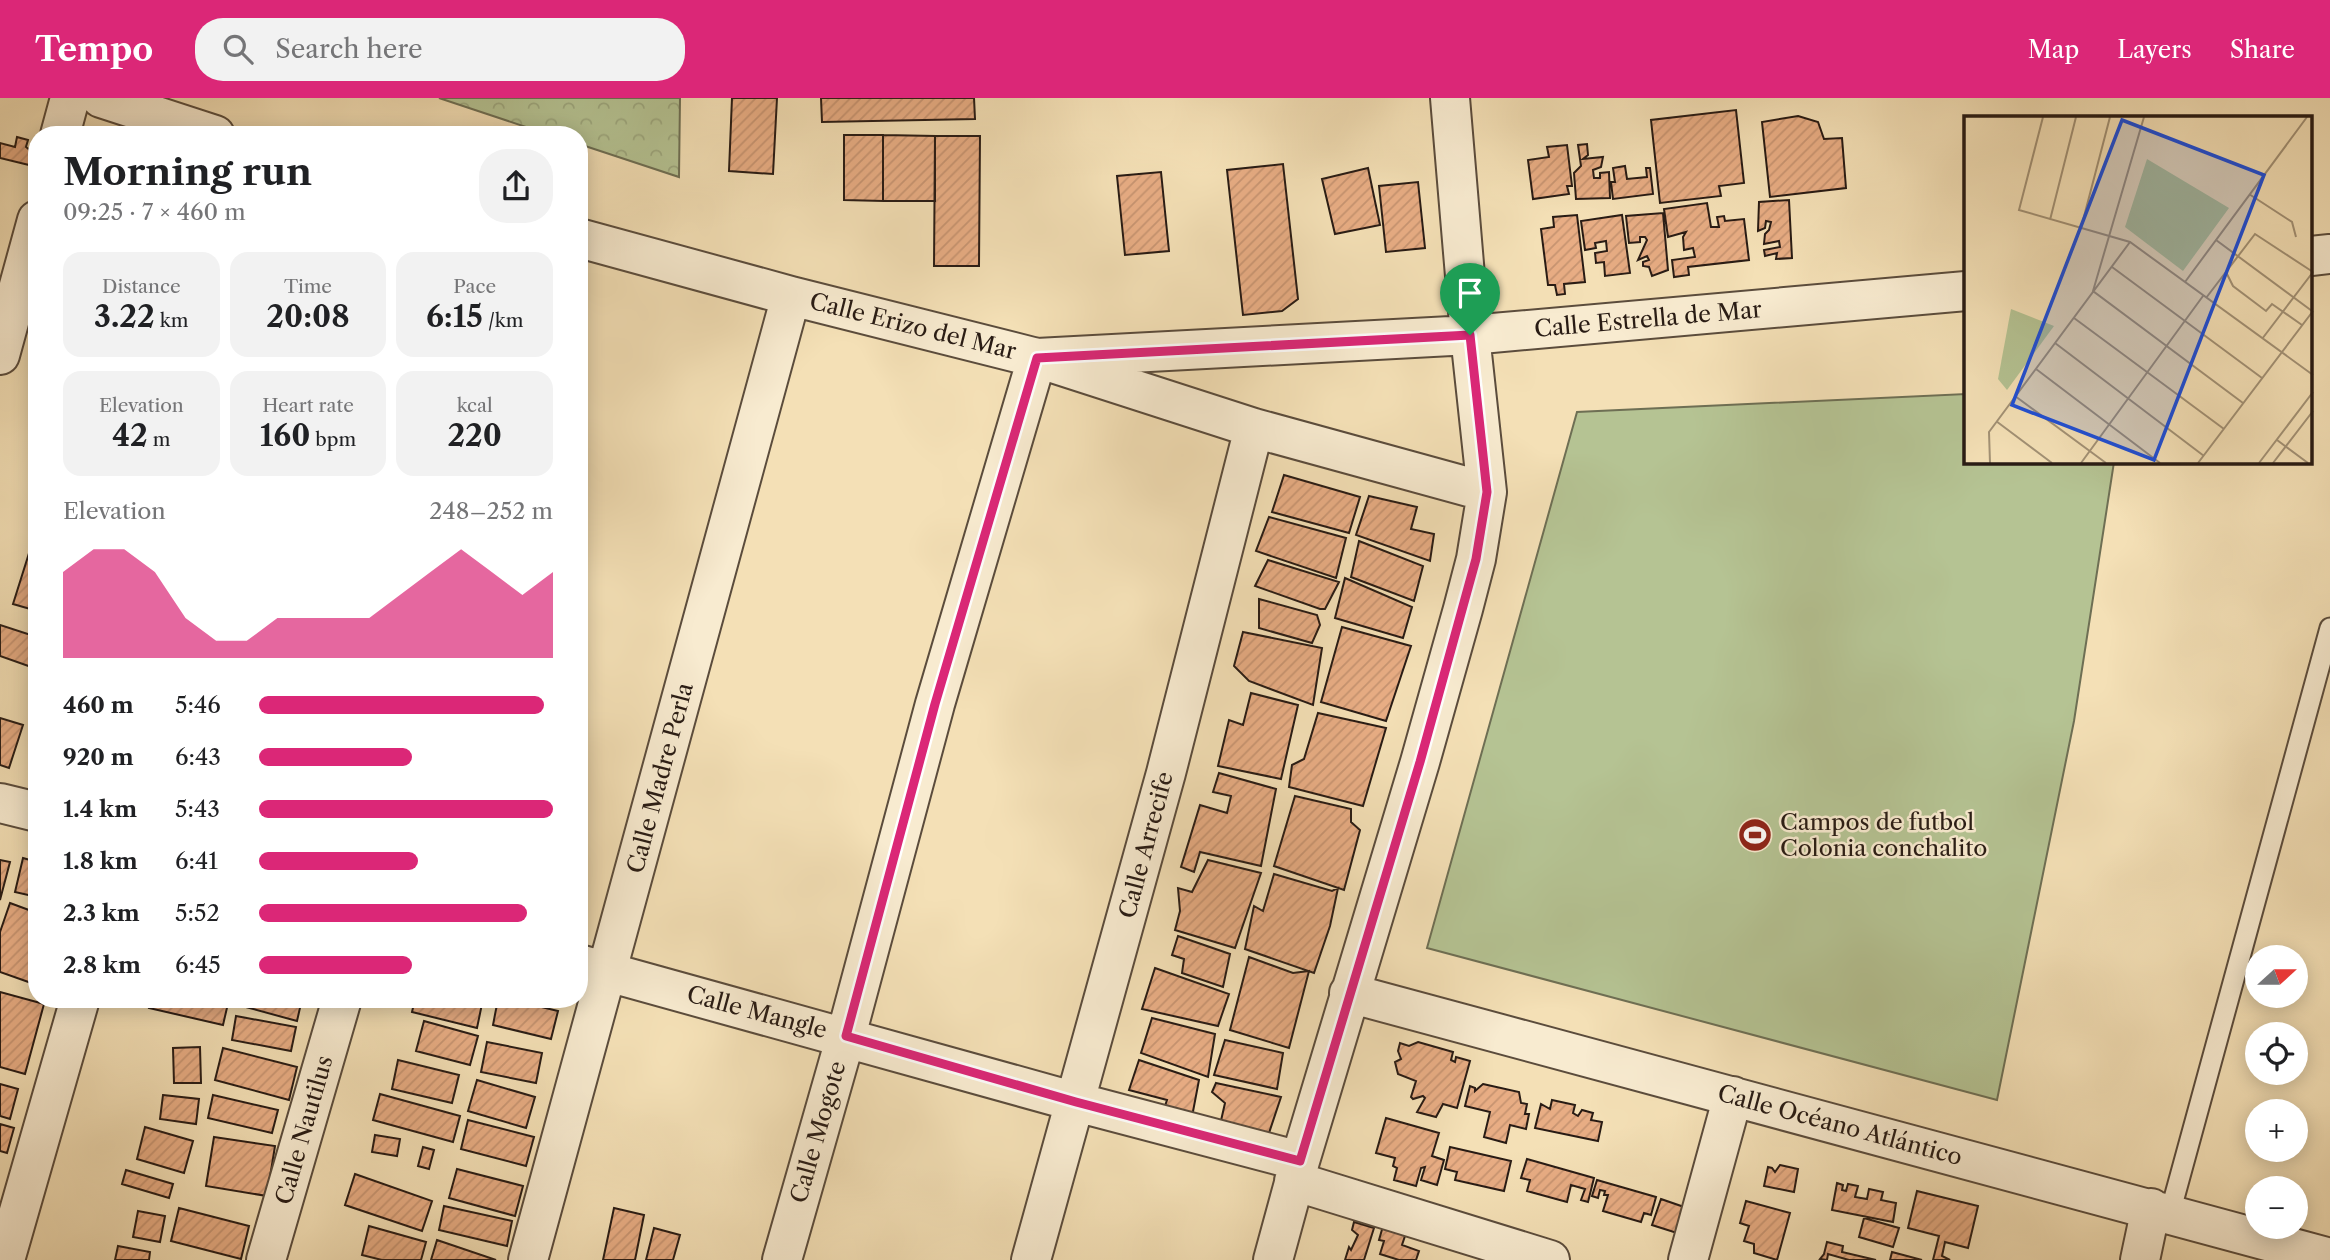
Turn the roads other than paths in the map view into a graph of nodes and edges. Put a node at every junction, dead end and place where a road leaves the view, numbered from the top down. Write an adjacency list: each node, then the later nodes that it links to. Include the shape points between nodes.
1 (70, 98): 4 (street)
2 (101, 98): 5 (street)
3 (1453, 98): 12 (street)
4 (62, 126)
5 (187, 126)
6 (588, 240): 11 (street, Calle Erizo del Mar)
7 (28, 253): 13 (street)
8 (2330, 254): 9 (street)
9 (2312, 256)
10 (1964, 291): 12 (street, Calle Estrella de Mar)
11 (791, 296): 14 (street, Calle Erizo del Mar); 20 (street, Calle Madre Perla)
12 (1470, 335): 14 (street, Calle Estrella de Mar); 16 (street)
13 (0, 355)
14 (1037, 358): 15 (street, Calle Erizo del Mar); 26 (street, Calle Mogote, via 935,704)
15 (1254, 428): 16 (street, Calle Erizo del Mar); 28 (street, Calle Arrecife)
16 (1487, 492): 22 (street, via 1460,622)
17 (2330, 628): 30 (lane)
18 (0, 803): 19 (street)
19 (28, 810)
20 (593, 968): 21 (street, Calle Madre Perla); 26 (street, Calle Mangle)
21 (588, 990)
22 (1349, 993): 27 (street, Calle Océano Atlántico); 29 (street)
23 (77, 1008): 33 (street)
24 (339, 1008): 34 (street, Calle Nautilus)
25 (584, 1008): 35 (street, Calle Madre Perla)
26 (846, 1036): 28 (street, Calle Mangle); 36 (street, Calle Mogote)
27 (1733, 1096): 30 (street, Calle Océano Atlántico); 39 (street)
28 (1076, 1102): 29 (street, Calle Mangle); 37 (street, Calle Arrecife)
29 (1297, 1171): 32 (street, Calle Mangle); 38 (street)
30 (2161, 1211): 31 (street, Calle Océano Atlántico); 40 (street)
31 (2330, 1258)
32 (1539, 1259)
33 (5, 1260)
34 (266, 1260)
35 (528, 1260)
36 (782, 1260)
37 (1031, 1260)
38 (1273, 1260)
39 (1688, 1260)
40 (2140, 1260)

